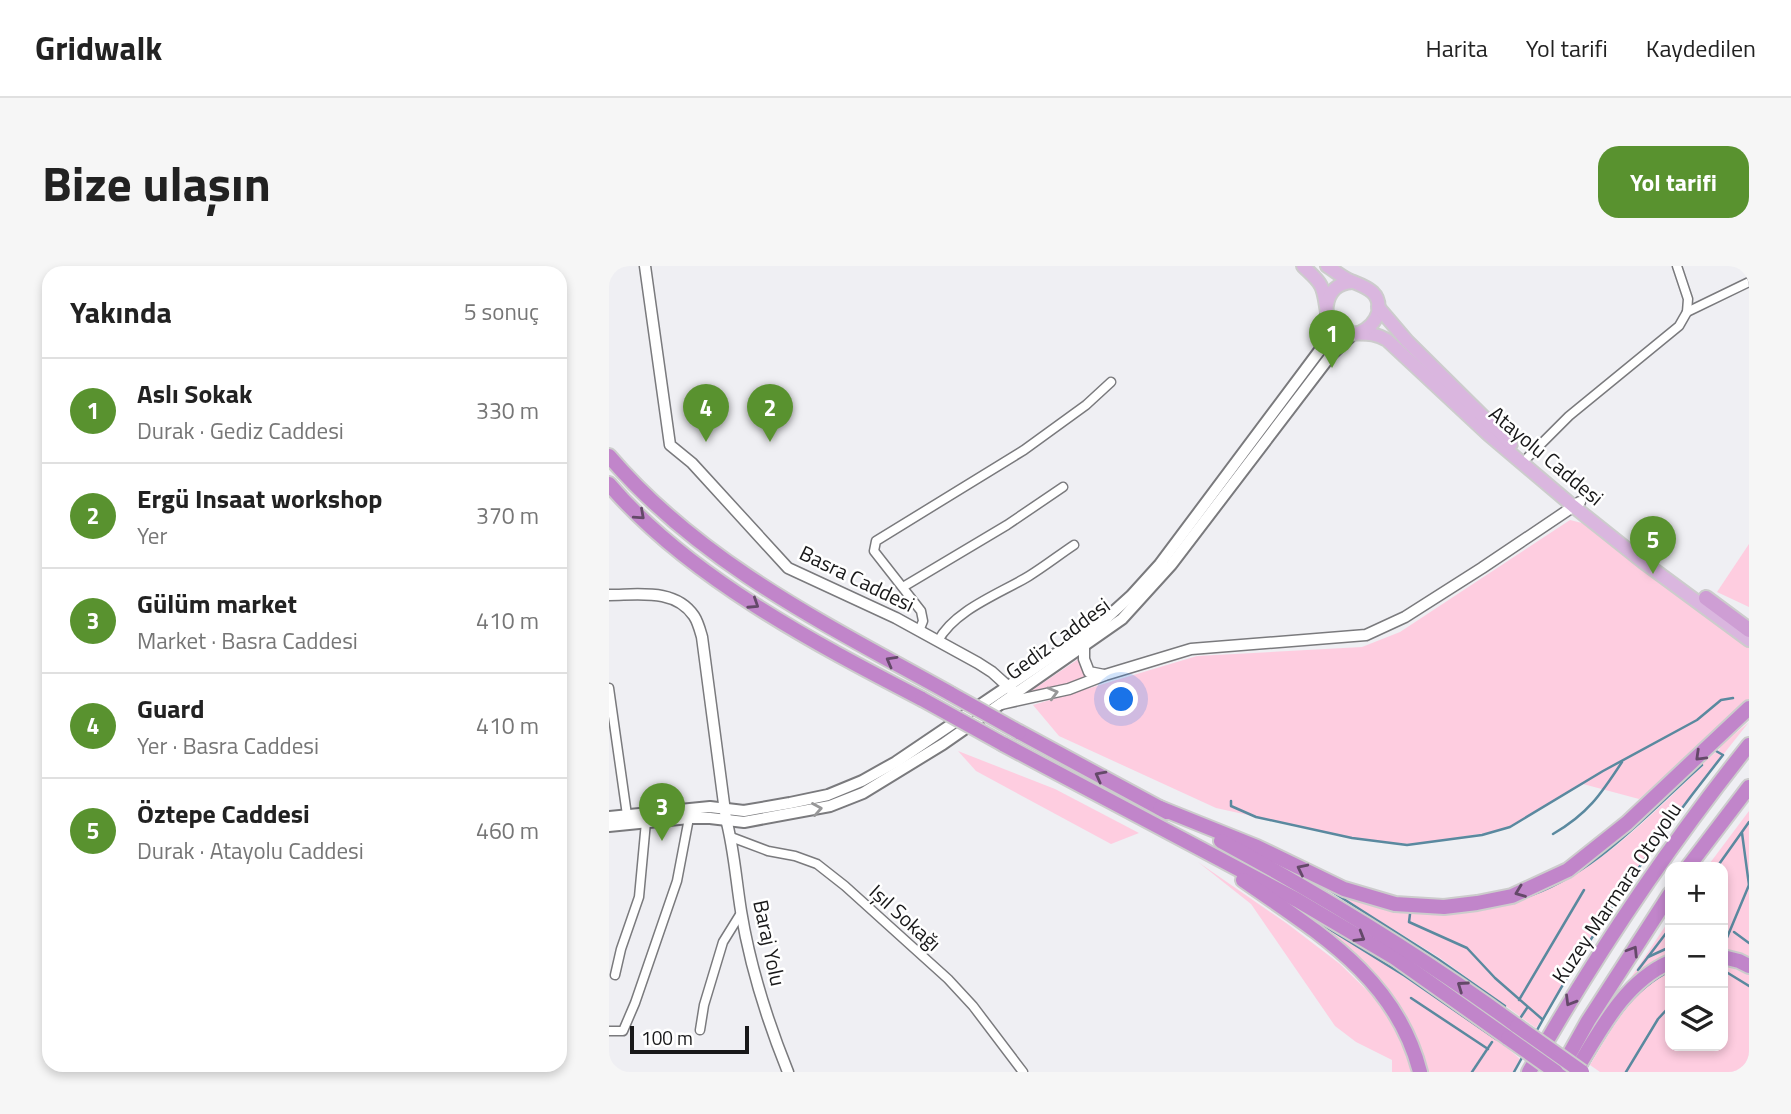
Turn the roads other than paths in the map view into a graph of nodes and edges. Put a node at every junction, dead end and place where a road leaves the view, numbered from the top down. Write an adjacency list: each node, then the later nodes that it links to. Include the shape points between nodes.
1 (645, 266): 23 (street, Basra Caddesi, via 670,445 788,568)
2 (1303, 266): 8 (main road, Atayolu Caddesi, via 1319,282)
3 (1327, 266): 5 (main road, Atayolu Caddesi)
4 (1677, 266): 9 (street, via 1688,299)
5 (1352, 282): 7 (main road, Atayolu Caddesi, via 1373,291); 8 (main road, via 1331,293)
6 (1749, 282): 9 (street)
7 (1378, 307): 10 (main road, via 1374,322); 13 (main road, Atayolu Caddesi, via 1508,442)
8 (1326, 309): 10 (main road, Atayolu Caddesi, via 1337,329); 29 (main road, Gediz Caddesi, via 1320,351 1160,564 1100,624)
9 (1687, 312): 13 (street, via 1679,326 1569,416)
10 (1353, 334): 16 (main road, Atayolu Caddesi, via 1377,334 1399,349 1489,435); 26 (main road, Gediz Caddesi, via 1323,365 1171,565 1122,620)
11 (1111, 382): 18 (street, via 1024,450 876,541 874,551)
12 (609, 456): 34 (highway, one-way to 12, bridge, via 749,579 669,517)
13 (1528, 457): 16 (main road, Atayolu Caddesi)
14 (609, 484): 35 (highway, one-way to 35, bridge, via 673,545 794,628)
15 (1063, 487): 18 (street)
16 (1577, 504): 20 (main road, Atayolu Caddesi); 24 (main road, Atayolu Caddesi, via 1641,561); 27 (street, via 1405,617 1366,635 1191,649)
17 (1074, 545): 25 (street, via 995,593 951,625)
18 (902, 587): 23 (street, via 921,611)
19 (609, 595): 36 (street, Baraj Yolu, via 667,596 694,615 702,637)
20 (1706, 598): 21 (highway); 22 (highway)
21 (1749, 615)
22 (1749, 630)
23 (919, 631): 25 (street, Basra Caddesi)
24 (1749, 640)
25 (938, 641): 29 (street, Basra Caddesi, via 992,672)
26 (1084, 646): 27 (street, via 1089,671); 29 (main road, Gediz Caddesi)
27 (1105, 675): 30 (street, one-way to 27, via 1069,689)
28 (609, 688): 37 (street)
29 (1013, 690): 30 (main road, Gediz Caddesi); 36 (main road, Gediz Caddesi, via 862,781 828,795)
30 (999, 705): 36 (main road, Gediz Caddesi, one-way to 30, via 744,822 830,806 863,793)
31 (1749, 708): 34 (highway, one-way to 34, via 1627,823 1577,863 1538,886 1476,903 1444,907 1395,904 1344,889)
32 (1749, 745): 56 (highway, Kuzey Marmara Otoyolu, one-way to 56, via 1623,917)
33 (1749, 787): 43 (highway)
34 (1160, 808): 52 (highway, one-way to 34, via 1440,971 1301,884)
35 (1128, 810): 52 (highway, one-way to 52, via 1297,900); 55 (highway, via 1241,878 1352,960 1389,1004)
36 (725, 814): 37 (main road, via 710,807); 39 (main road); 42 (street, Baraj Yolu)
37 (627, 815): 38 (main road)
38 (609, 817)
39 (689, 818): 40 (main road); 51 (street, via 677,881 635,1003 623,1031)
40 (646, 822): 41 (main road); 49 (street, via 639,897)
41 (609, 826)
42 (731, 837): 45 (street, Baraj Yolu); 54 (street, Işıl Sokağı, via 817,864 845,886 973,1006)
43 (1692, 862)
44 (1665, 902): 57 (highway, one-way to 44)
45 (741, 913): 50 (street, via 723,942); 53 (street, Baraj Yolu, via 765,1013)
46 (1728, 958): 48 (highway)
47 (1665, 965): 58 (highway, via 1627,994)
48 (1749, 966)
49 (615, 975)
50 (700, 1030)
51 (609, 1031)
52 (1513, 1032): 57 (highway, bridge); 59 (highway, bridge)
53 (788, 1072)
54 (1023, 1072)
55 (1420, 1072)
56 (1529, 1072)
57 (1558, 1072)
58 (1575, 1072)
59 (1582, 1072)

